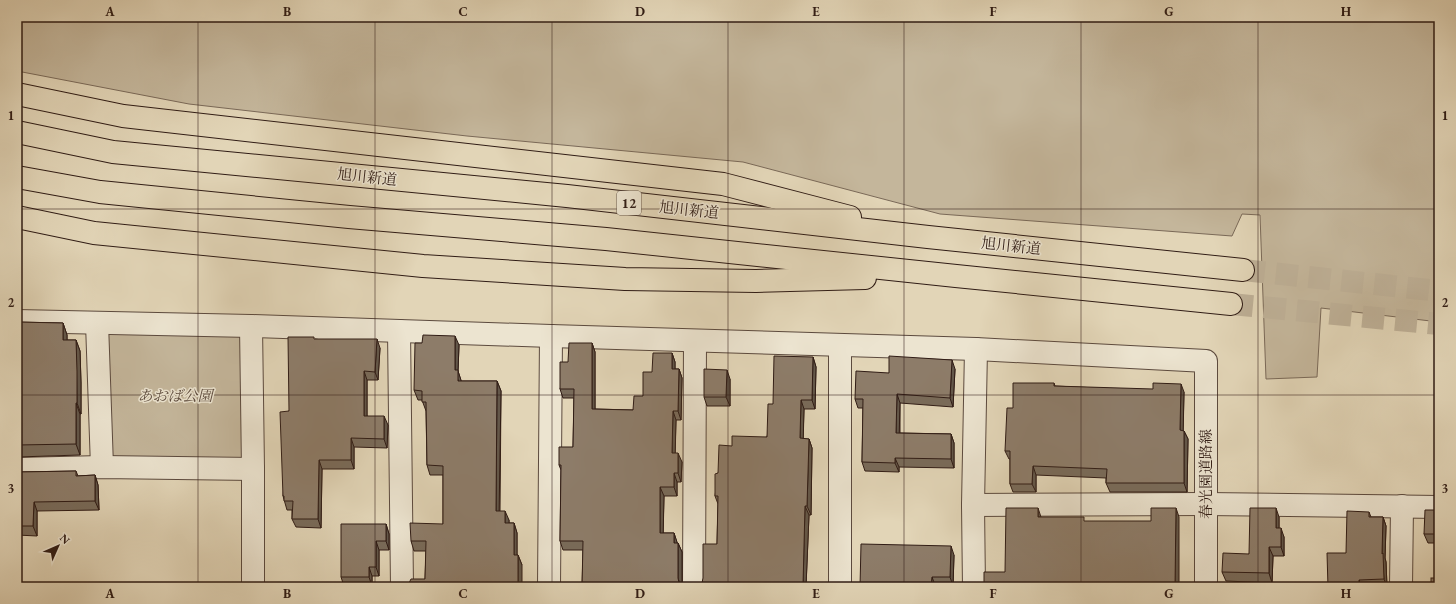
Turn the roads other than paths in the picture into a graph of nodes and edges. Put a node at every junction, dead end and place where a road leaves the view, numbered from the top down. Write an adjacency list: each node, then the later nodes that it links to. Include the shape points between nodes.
1 (17, 94): 5 (highway, 12, via 123,116 723,184)
2 (17, 132): 5 (highway, 旭川新道 / 12, via 113,152 567,196)
3 (17, 177): 7 (highway, via 100,192 606,239)
4 (17, 217): 7 (highway, via 102,234 423,266 625,279 756,281)
5 (928, 237): 6 (highway, 旭川新道 / 12)
6 (1243, 270)
7 (956, 276): 8 (highway)
8 (1231, 304)
9 (17, 321): 10 (street)
10 (97, 323): 11 (street); 17 (street)
11 (251, 326): 12 (street); 19 (street)
12 (399, 331): 13 (street); 25 (street)
13 (551, 336): 14 (street); 26 (street)
14 (695, 341): 15 (street); 27 (street)
15 (840, 345): 16 (street); 28 (street)
16 (976, 349): 20 (street, 春光園道路線, via 1206,361); 21 (street)
17 (102, 467): 18 (street); 19 (street)
18 (17, 469)
19 (254, 470): 24 (street)
20 (1206, 504): 21 (street); 22 (street); 30 (street, 春光園道路線)
21 (974, 505): 29 (street)
22 (1402, 506): 23 (street); 31 (street)
23 (1439, 507)
24 (253, 587)
25 (402, 587)
26 (549, 587)
27 (694, 587)
28 (840, 587)
29 (974, 587)
30 (1206, 587)
31 (1401, 587)

